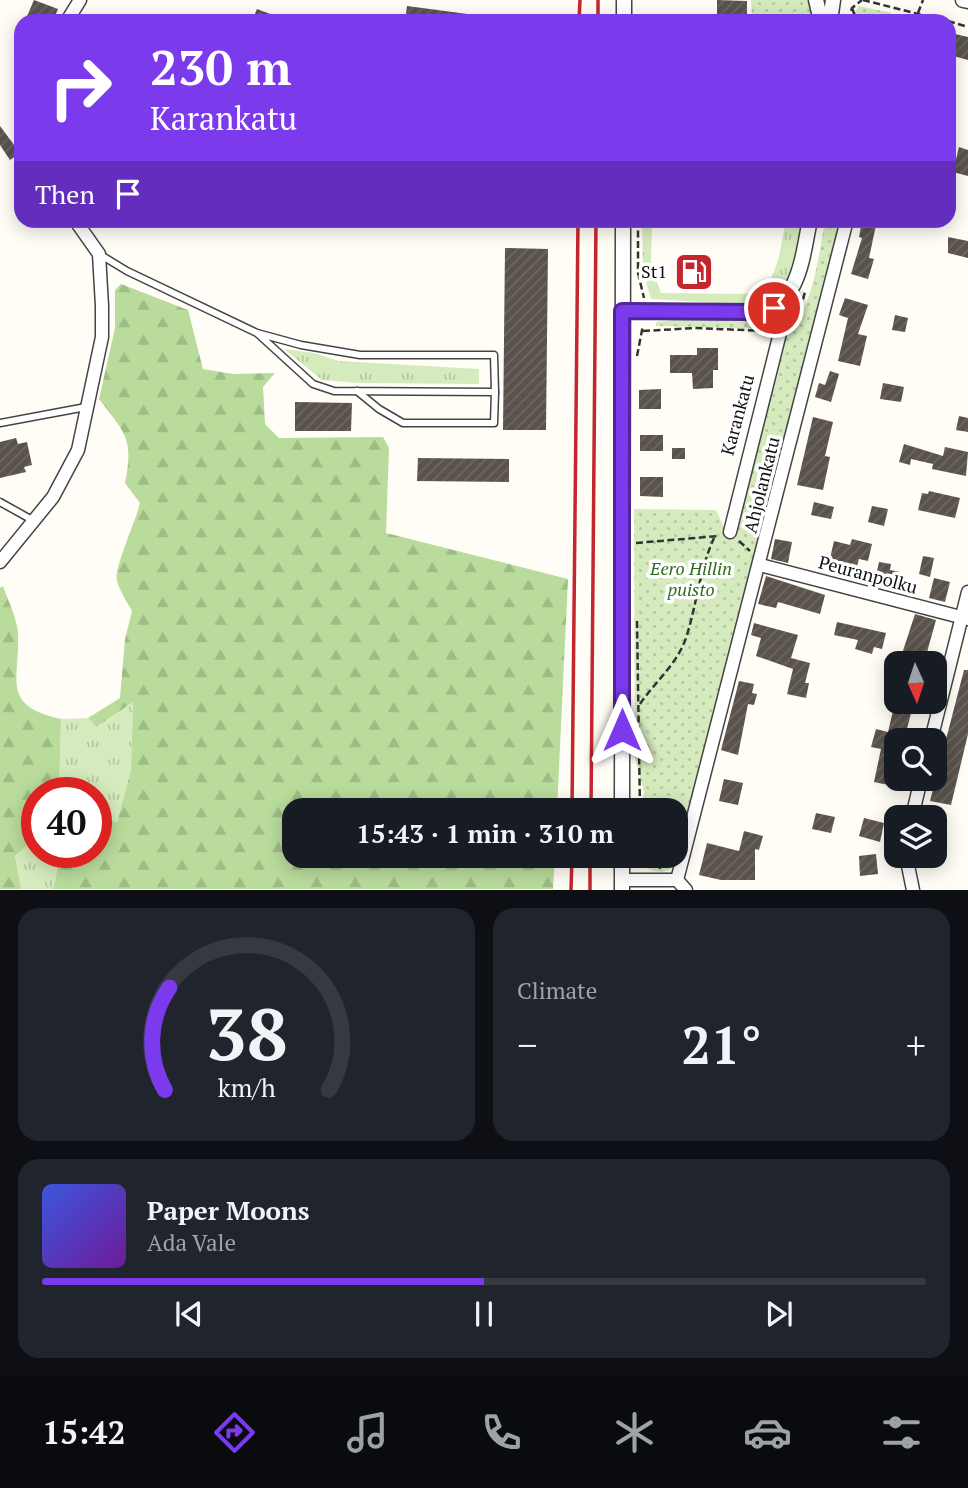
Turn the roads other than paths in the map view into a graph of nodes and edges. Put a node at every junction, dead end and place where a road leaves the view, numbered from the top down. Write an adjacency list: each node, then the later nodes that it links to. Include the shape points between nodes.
1 (963, 0): 2 (street)
2 (968, 1)
3 (81, 228): 7 (street)
4 (623, 228): 9 (street)
5 (808, 228): 8 (street, via 796,280 789,296)
6 (845, 228): 19 (street, Ahjolankatu)
7 (99, 254): 10 (lane); 13 (street, via 102,337)
8 (774, 308): 9 (street, via 756,312); 17 (street, Karankatu, via 780,333)
9 (622, 311): 23 (street)
10 (257, 333): 11 (lane, via 313,384 334,391); 12 (lane, via 360,355 494,355)
11 (357, 391): 12 (lane); 12 (lane, via 403,423 494,423)
12 (495, 391)
13 (86, 407): 14 (lane); 16 (street, via 78,450)
14 (0, 423)
15 (0, 502): 16 (lane)
16 (34, 521): 18 (street)
17 (730, 532)
18 (0, 562)
19 (760, 565): 21 (street, Peuranpolku); 26 (street, Ahjolankatu)
20 (968, 592): 21 (street)
21 (965, 619): 22 (street)
22 (934, 728)
23 (622, 798)
24 (908, 868): 27 (street)
25 (622, 885): 26 (street)
26 (682, 885)
27 (913, 890)

